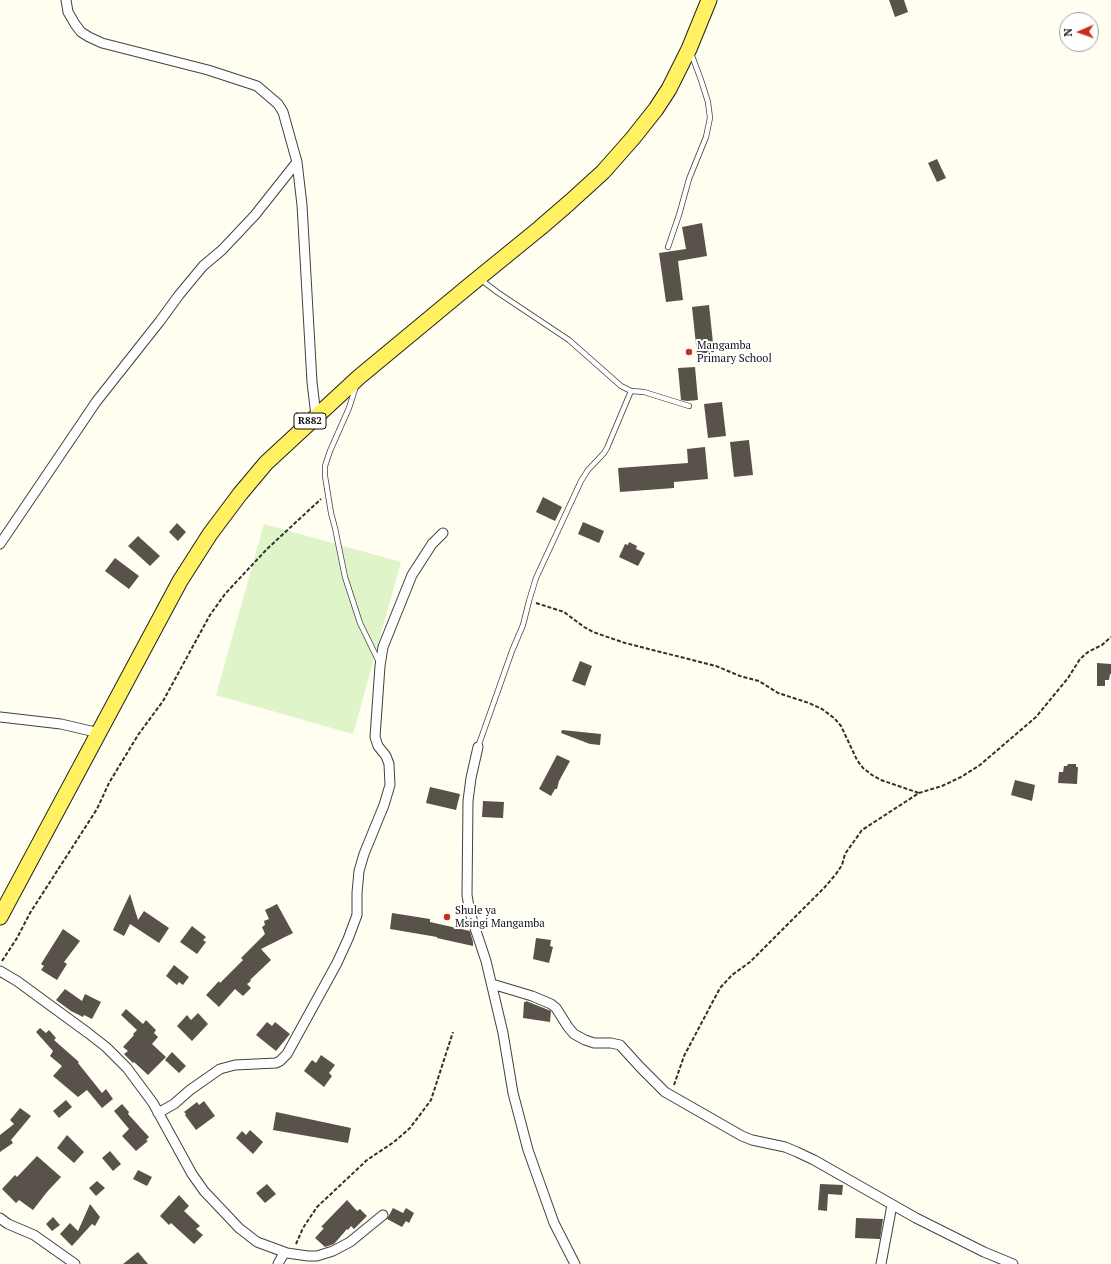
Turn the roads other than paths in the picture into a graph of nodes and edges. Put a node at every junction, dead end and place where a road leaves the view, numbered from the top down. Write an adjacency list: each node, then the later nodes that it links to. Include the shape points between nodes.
1 (66, 0): 4 (street, via 74,24 81,32 102,43 208,70 257,86 272,98 283,112)
2 (709, 0): 3 (main road, R882)
3 (689, 49): 5 (lane, via 708,102 710,118 706,137 689,179); 6 (main road, R882, via 669,89 634,138 564,208)
4 (297, 162): 10 (street); 12 (street, via 255,216 204,266 179,295 96,402)
5 (668, 247)
6 (478, 278): 7 (main road, R882); 8 (lane, via 569,340 612,379)
7 (359, 378): 10 (main road, R882); 13 (lane, via 325,466 331,513 348,584 360,623)
8 (631, 392): 9 (lane, via 644,392); 16 (lane, via 607,448 581,481 536,578 523,625)
9 (689, 406)
10 (316, 416): 15 (main road, R882, via 266,463 210,534 180,581)
11 (443, 533): 13 (street, via 432,544 412,575 384,647)
12 (0, 544)
13 (380, 666): 20 (street, via 375,736 389,764 390,785 359,871 357,915 337,963 287,1054 280,1061 220,1069)
14 (0, 717): 15 (street, via 61,724)
15 (100, 732): 17 (main road, R882)
16 (478, 747): 19 (street, via 470,778 468,801 467,895)
17 (0, 917)
18 (0, 971): 20 (street, via 106,1047 127,1068)
19 (492, 984): 21 (street, via 551,1004 574,1034 585,1040 620,1045 652,1080 671,1096 742,1136 785,1147 814,1160); 27 (street, via 528,1150 554,1223)
20 (158, 1113): 24 (street, via 192,1174 214,1203 248,1236 257,1242)
21 (892, 1205): 28 (street); 29 (street)
22 (383, 1215): 24 (street, via 350,1242 333,1251 318,1256)
23 (0, 1218): 25 (street, via 34,1235)
24 (288, 1253): 26 (street)
25 (75, 1264)
26 (278, 1264)
27 (575, 1264)
28 (881, 1264)
29 (1013, 1264)

